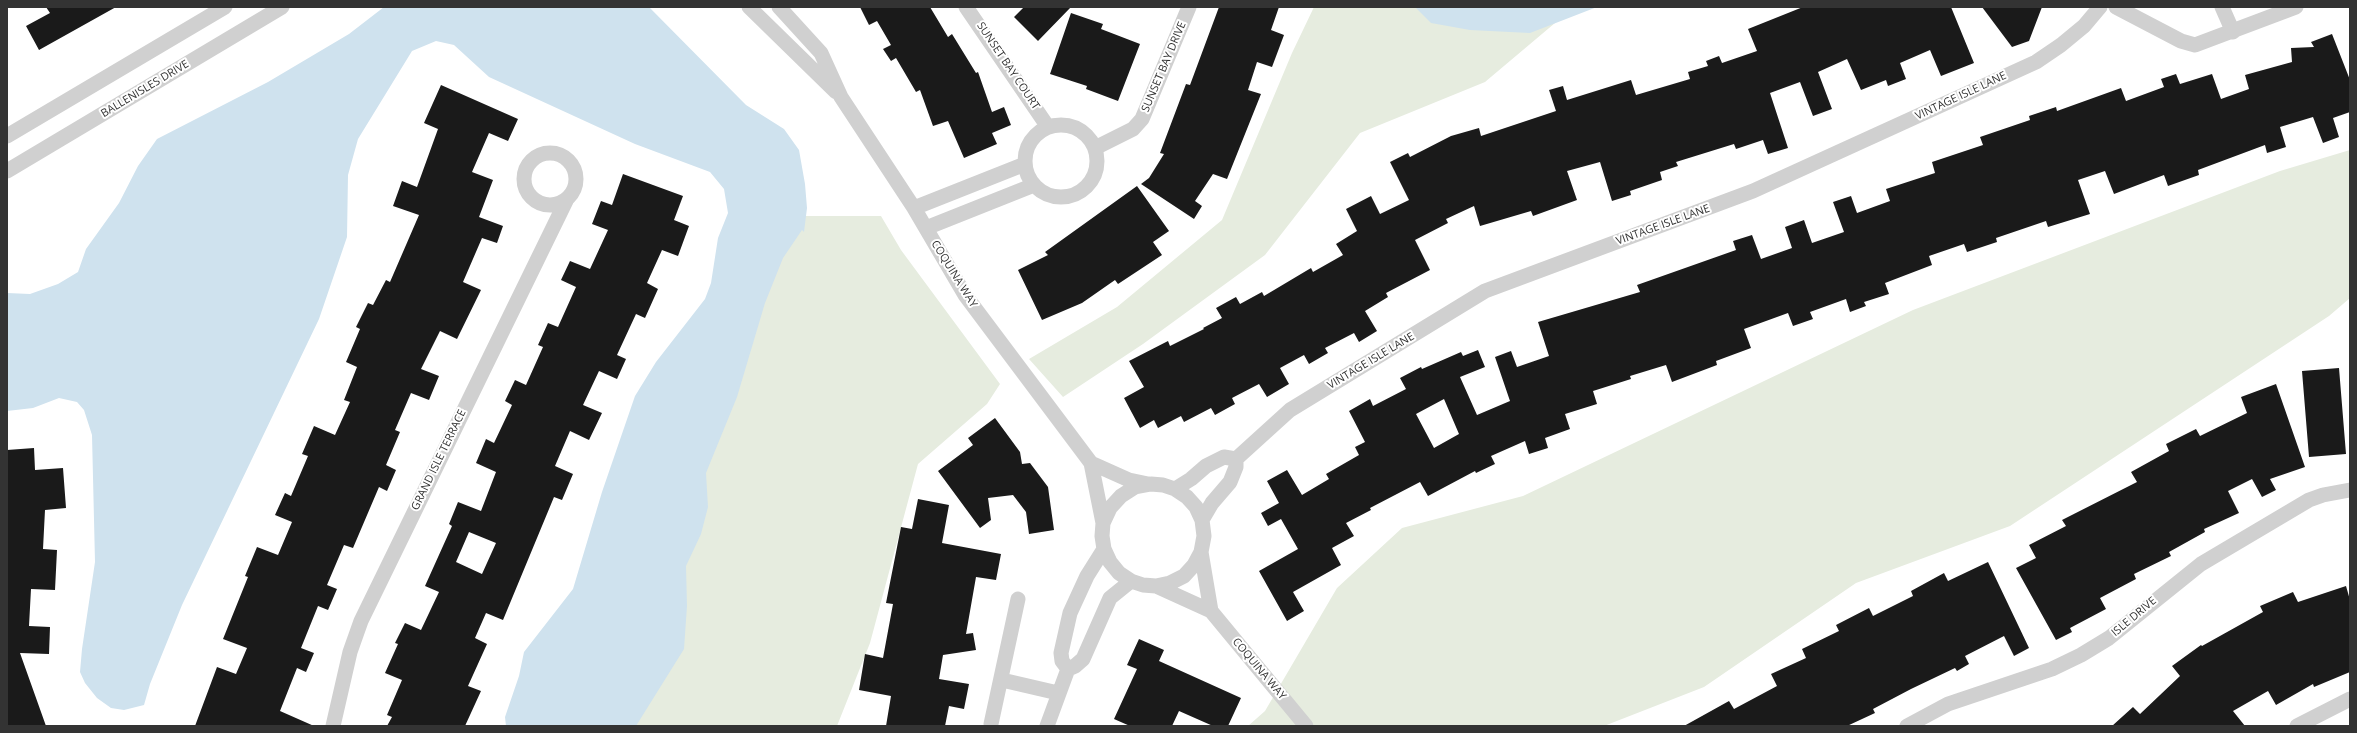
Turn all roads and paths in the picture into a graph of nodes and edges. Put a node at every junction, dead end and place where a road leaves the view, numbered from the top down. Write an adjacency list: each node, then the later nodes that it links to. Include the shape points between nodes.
1 (225, 7): 14 (street)
2 (282, 7): 17 (street, BALLENISLES DRIVE)
3 (749, 7): 12 (street, COQUINA WAY)
4 (779, 7): 12 (street, COQUINA WAY, via 820,53)
5 (966, 7): 13 (street, SUNSET BAY COURT)
6 (1189, 7): 15 (street, SUNSET BAY DRIVE, via 1142,119 1133,130)
7 (2100, 7): 22 (street, VINTAGE ISLE LANE, via 2084,26 2036,62 1753,192 1485,291 1290,410)
8 (2116, 7): 11 (street, via 2181,41 2195,45)
9 (2222, 7): 11 (street)
10 (2296, 7): 11 (street)
11 (2233, 32)
12 (841, 97): 20 (street, COQUINA WAY)
13 (1048, 127): 15 (street, via 1061,124 1073,126 1084,132); 16 (street, via 1030,142)
14 (7, 136)
15 (1095, 148): 18 (street, via 1098,165 1094,177 1087,187 1077,194 1054,197)
16 (1025, 164): 18 (street); 20 (street)
17 (7, 170)
18 (1034, 185): 21 (street)
19 (566, 201): 42 (street, GRAND ISLE TERRACE, via 361,621 350,652)
20 (914, 208): 21 (street, COQUINA WAY)
21 (926, 228): 23 (street, COQUINA WAY, via 964,295)
22 (1236, 459): 25 (street, via 1224,457); 27 (street, via 1236,467 1230,482 1212,502)
23 (1091, 463): 24 (street, COQUINA WAY, via 1129,480); 28 (street, COQUINA WAY)
24 (1151, 484): 25 (street); 28 (street, via 1135,488 1121,496 1110,508)
25 (1175, 489): 27 (street, via 1196,507)
26 (2350, 490): 45 (street, ISLE DRIVE, via 2309,500 2201,564 2109,638 2082,656 2052,669 1948,704)
27 (1202, 520): 30 (street)
28 (1103, 523): 29 (street)
29 (1104, 549): 31 (street, via 1119,573); 35 (street, via 1087,576 1070,613)
30 (1202, 552): 32 (street, via 1184,576); 34 (street)
31 (1131, 581): 32 (street); 36 (street, via 1110,598)
32 (1156, 586): 34 (street, COQUINA WAY)
33 (1018, 599): 38 (street)
34 (1211, 611): 44 (street, COQUINA WAY)
35 (1065, 634): 36 (street); 37 (street, via 1061,654 1062,661)
36 (1090, 640): 37 (street, via 1083,659)
37 (1068, 669): 39 (street)
38 (1002, 680): 39 (street); 41 (street)
39 (1058, 693): 43 (street)
40 (2350, 699): 46 (street)
41 (991, 724)
42 (333, 726)
43 (1047, 726)
44 (1306, 726)
45 (1906, 726)
46 (2297, 726)

